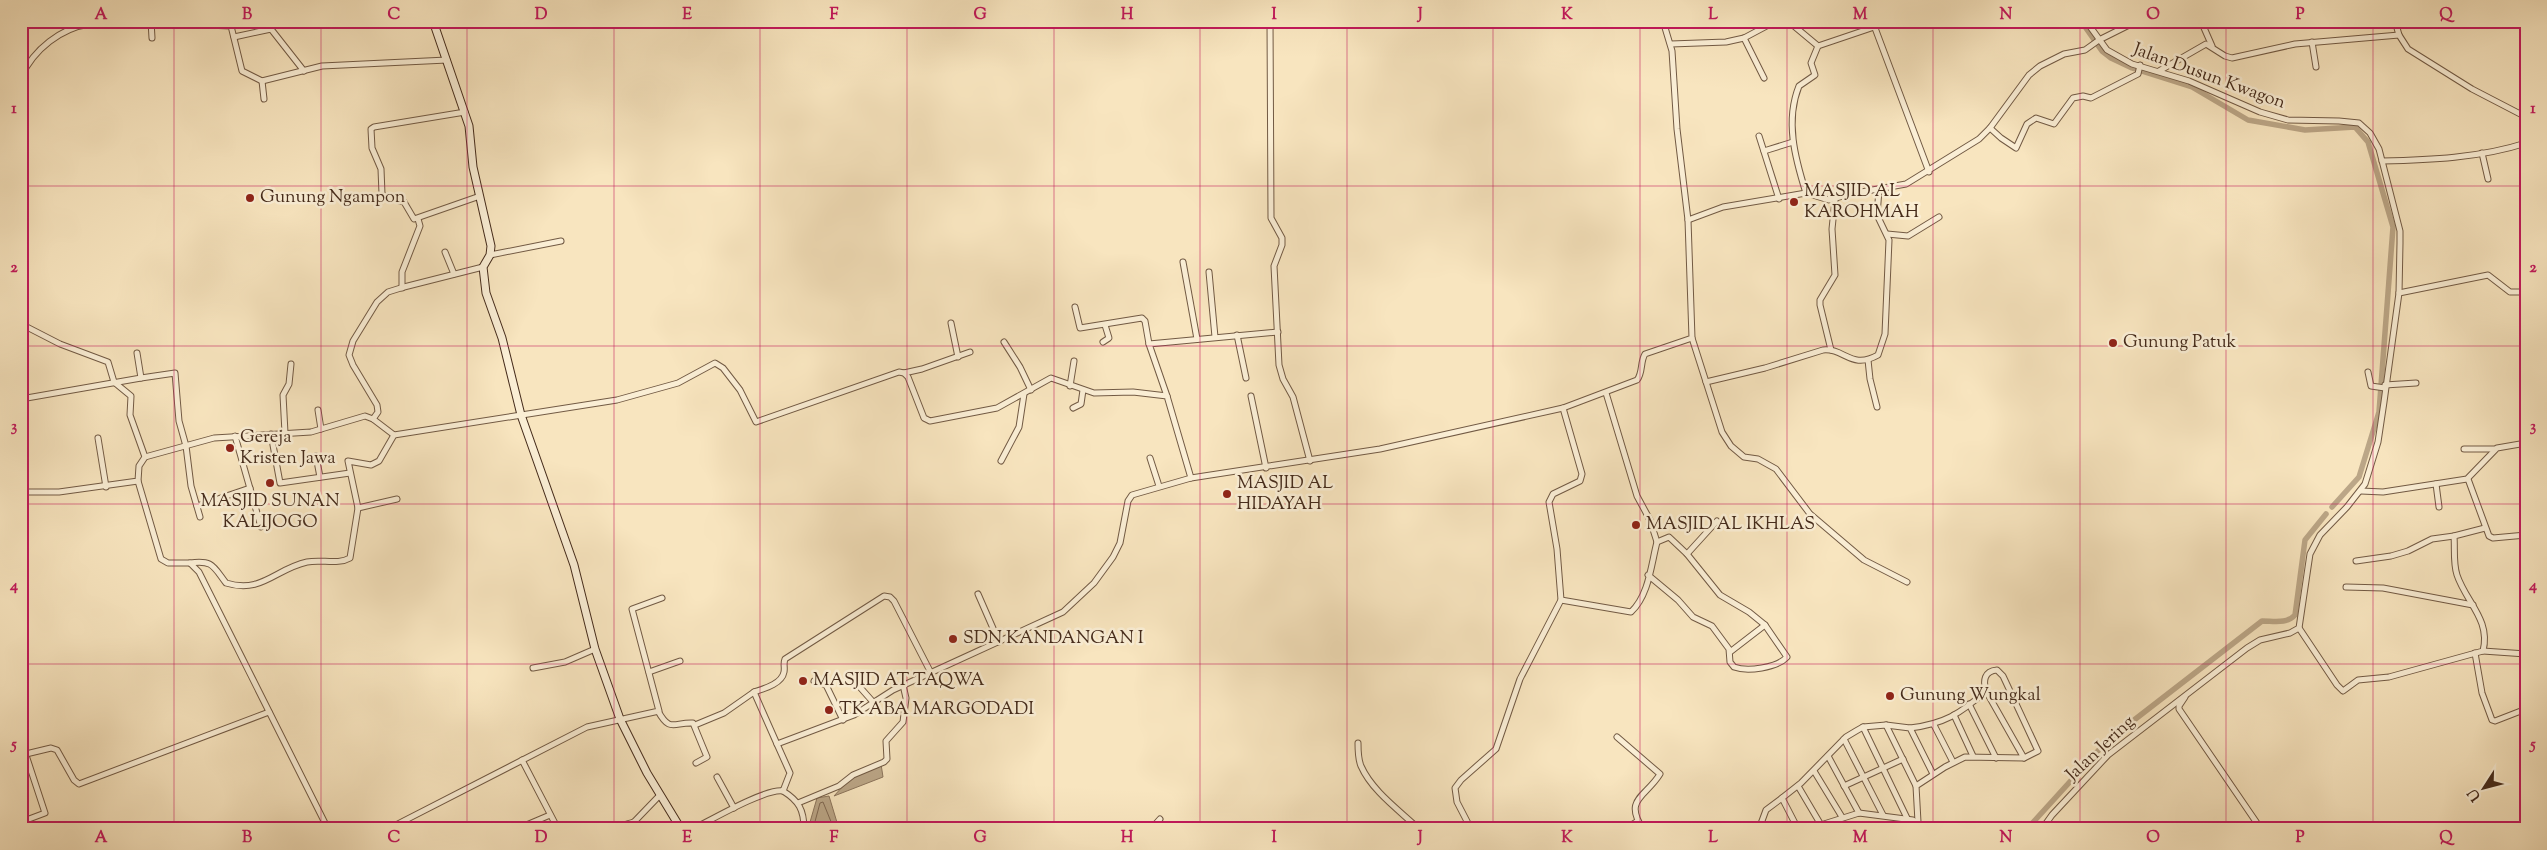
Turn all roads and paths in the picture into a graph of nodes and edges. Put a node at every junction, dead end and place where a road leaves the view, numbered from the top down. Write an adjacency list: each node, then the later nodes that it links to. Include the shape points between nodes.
1 (117, 21): 31 (street, via 73,27 62,32 41,49)
2 (151, 21): 19 (street)
3 (193, 21): 15 (street)
4 (204, 21): 18 (street, via 206,25 228,24)
5 (433, 21): 26 (street)
6 (1270, 21): 69 (street, via 1271,218 1282,238 1274,266)
7 (1663, 21): 23 (street)
8 (1776, 21): 20 (street)
9 (1788, 21): 24 (street)
10 (1892, 21): 16 (street)
11 (2086, 21): 21 (street, Jalan Dusun Kwagon)
12 (2137, 21): 21 (street)
13 (2201, 21): 25 (street)
14 (2395, 21): 17 (street)
15 (176, 23)
16 (1875, 28): 24 (street); 44 (street)
17 (2399, 35): 22 (street); 36 (street, via 2408,49 2420,58)
18 (234, 37): 29 (street, via 271,29); 33 (street, via 242,71)
19 (152, 38)
20 (1744, 38): 23 (street, via 1726,42); 32 (street)
21 (2098, 41): 28 (street, Jalan Dusun Kwagon, via 2117,57); 37 (street, via 2085,50 2064,54 2040,66 2029,75)
22 (2312, 42): 25 (street, via 2232,58); 27 (street)
23 (1671, 44): 53 (street, via 1681,180)
24 (1818, 46): 39 (street, via 1811,63 1815,75 1799,86 1792,118)
25 (2212, 46): 30 (street, via 2202,45)
26 (447, 60): 29 (street, via 322,66); 35 (street)
27 (2316, 66)
28 (2140, 68): 30 (street, Jalan Dusun Kwagon); 37 (street, via 2091,98 2073,98 2054,124 2036,118 2031,120 2016,148)
29 (304, 71): 33 (street)
30 (2159, 71): 43 (street, Jalan Dusun Kwagon, via 2288,120 2359,123 2375,140)
31 (21, 77)
32 (1764, 78)
33 (262, 81): 34 (street)
34 (264, 99)
35 (465, 112): 48 (street); 52 (street, via 371,129 372,148 381,169 382,194 385,198 404,202 413,219)
36 (2526, 117)
37 (1990, 128): 44 (street)
38 (1759, 136): 41 (street)
39 (1793, 142): 41 (street); 47 (street)
40 (2526, 143): 42 (street)
41 (1764, 151): 49 (street)
42 (2482, 152): 43 (street); 45 (street)
43 (2382, 161): 64 (street, Jalan Dusun Kwagon, via 2400,231)
44 (1929, 172): 46 (street, via 1906,184)
45 (2488, 179)
46 (1879, 190): 50 (street, via 1850,194); 54 (street, via 1877,215)
47 (1806, 193): 49 (street); 50 (street, via 1822,200)
48 (480, 196): 52 (street); 57 (street)
49 (1779, 199): 53 (street, via 1739,204)
50 (1836, 200): 77 (street, via 1832,229 1835,275 1820,300)
51 (1939, 217): 54 (street, via 1908,236)
52 (418, 219): 62 (street, via 420,226 402,272)
53 (1688, 220): 72 (street)
54 (1887, 234): 81 (street, via 1885,334 1878,355)
55 (560, 241): 57 (street)
56 (445, 252): 61 (street)
57 (490, 255): 59 (street)
58 (1183, 262): 73 (street)
59 (483, 267): 61 (street); 104 (street, via 486,294 502,338)
60 (1209, 272): 71 (street)
61 (454, 274): 62 (street)
62 (402, 288): 105 (street, via 388,292 377,302 350,350 351,362 377,405)
63 (2526, 292): 64 (street, via 2510,292 2488,275)
64 (2399, 293): 92 (street, Jalan Dusun Kwagon)
65 (1076, 307): 68 (street, via 1080,328)
66 (951, 323): 80 (street)
67 (21, 324): 88 (street, via 60,344 105,359)
68 (1105, 325): 75 (street, via 1109,338); 76 (street, via 1142,318)
69 (1278, 332): 70 (street); 120 (street, via 1281,372 1293,397)
70 (1237, 335): 71 (street); 87 (street)
71 (1215, 337): 73 (street)
72 (1692, 338): 89 (street); 95 (street, via 1645,354 1640,377)
73 (1197, 339): 76 (street)
74 (1004, 342): 93 (street)
75 (1103, 342)
76 (1149, 344): 97 (street)
77 (1831, 350): 81 (street, via 1857,361); 89 (street)
78 (970, 352): 80 (street)
79 (136, 353): 86 (street)
80 (958, 357): 85 (street)
81 (1868, 360): 100 (street)
82 (1074, 361): 91 (street)
83 (291, 364): 107 (street, via 289,384 283,395)
84 (2368, 372): 92 (street, via 2371,386)
85 (904, 373): 96 (street, via 924,418 928,420 985,411); 104 (street, via 895,373 758,422 735,382 716,363 678,383 637,395)
86 (141, 378): 88 (street); 113 (street, via 175,373 178,416)
87 (1246, 378)
88 (114, 382): 99 (street); 117 (street, via 130,396 130,415)
89 (1706, 382): 148 (street, via 1722,432 1731,446 1744,456 1776,469 1810,514 1864,560)
90 (2416, 382): 92 (street)
91 (1070, 386): 93 (street, via 1051,378); 94 (street)
92 (2385, 387): 131 (street, Jalan Dusun Kwagon, via 2378,442)
93 (1031, 390): 96 (street)
94 (1083, 390): 97 (street, via 1099,394 1133,392); 101 (street, via 1081,404)
95 (1606, 393): 102 (street); 143 (street, via 1637,496)
96 (1024, 394): 119 (street, via 1019,427)
97 (1167, 396): 124 (street)
98 (1251, 396): 121 (street)
99 (21, 399)
100 (1878, 407)
101 (1074, 408)
102 (1563, 408): 120 (street, via 1380,449); 152 (street, via 1582,474 1580,481 1553,494 1549,502)
103 (318, 410): 106 (street)
104 (521, 415): 109 (street); 158 (street, via 574,566)
105 (374, 419): 106 (street, via 365,416); 109 (street)
106 (321, 429): 107 (street)
107 (285, 433): 108 (street)
108 (271, 434): 110 (street); 123 (street, via 280,483)
109 (394, 435): 122 (street, via 379,462 372,465 350,460)
110 (235, 436): 113 (street); 130 (street)
111 (98, 438): 129 (street)
112 (2526, 443): 115 (street)
113 (186, 446): 117 (street); 134 (street)
114 (2464, 449): 115 (street)
115 (2495, 449): 125 (street)
116 (316, 456): 123 (street)
117 (145, 457): 126 (street)
118 (1150, 458): 128 (street)
119 (1001, 461)
120 (1310, 461): 121 (street)
121 (1266, 468): 124 (street)
122 (350, 473): 123 (street); 136 (street)
123 (320, 477)
124 (1190, 478): 128 (street)
125 (2468, 479): 127 (street); 140 (street)
126 (138, 480): 129 (street); 146 (street, via 161,559 168,563)
127 (2436, 484): 131 (street, via 2383,492); 135 (street)
128 (1159, 486): 157 (street, via 1129,498 1117,551 1104,572 1079,598 1056,616)
129 (106, 487): 132 (street)
130 (250, 488): 134 (street); 139 (street)
131 (2361, 490): 155 (street, via 2328,525 2310,554)
132 (21, 492)
133 (397, 500): 136 (street)
134 (197, 506): 137 (street)
135 (2439, 507)
136 (358, 508): 146 (street, via 352,554 347,560 308,562 288,568 260,585 243,586 226,583 212,564 205,561)
137 (200, 517)
138 (1717, 521): 144 (street)
139 (261, 527)
140 (2485, 528): 141 (street, via 2489,536 2496,538); 142 (street)
141 (2526, 535)
142 (2454, 536): 145 (street, via 2432,539 2391,556); 153 (street, via 2457,574)
143 (1657, 542): 144 (street, via 1669,537); 147 (street)
144 (1687, 554): 154 (street, via 1720,595)
145 (2356, 562)
146 (190, 563): 177 (street, via 202,577)
147 (1648, 575): 152 (street, via 1643,596 1631,612); 161 (street, via 1693,617 1712,626)
148 (1907, 582)
149 (2346, 587): 153 (street, via 2383,588)
150 (978, 594): 157 (street)
151 (662, 598): 166 (street, via 632,609)
152 (1561, 600): 237 (street, via 1520,679 1496,749 1455,788 1457,802)
153 (2473, 605): 156 (street)
154 (1765, 625): 161 (street); 161 (street, via 1786,653 1785,660 1741,669 1730,662)
155 (2299, 628): 162 (street, via 2343,691 2358,680 2390,677); 173 (street, Jalan Jering, via 2260,640)
156 (2486, 638): 159 (street); 160 (street)
157 (999, 642): 167 (street)
158 (595, 649): 165 (street, via 565,662); 180 (street)
159 (2483, 651): 160 (street); 162 (street)
160 (2492, 651): 163 (street)
161 (1730, 652)
162 (2475, 653): 176 (street, via 2482,693 2492,720)
163 (2526, 654)
164 (680, 661): 166 (street)
165 (533, 668)
166 (649, 672): 178 (street, via 660,708)
167 (931, 673): 170 (street); 172 (street, via 894,602 884,596 785,660 783,675 770,686)
168 (850, 676): 174 (street)
169 (814, 681): 181 (street, via 826,685)
170 (903, 685): 174 (street); 212 (street, via 906,698 903,722 886,741 884,762)
171 (1986, 691): 175 (street); 196 (street); 196 (street, via 1987,674 1994,670 2000,672 2038,751)
172 (754, 692): 182 (street, via 724,713); 191 (street)
173 (2185, 695): 244 (street, Jalan Jering, via 2108,756); 245 (street, via 2179,709)
174 (873, 702): 181 (street)
175 (1969, 704): 179 (street); 195 (street)
176 (2526, 709)
177 (269, 712): 192 (street, via 79,784 54,748); 226 (street)
178 (658, 712): 180 (street); 182 (street, via 669,725)
179 (1954, 715): 184 (street); 194 (street)
180 (620, 719): 197 (street, via 587,727); 210 (street)
181 (843, 720): 191 (street)
182 (695, 725): 200 (street, via 707,757)
183 (1886, 725): 185 (street); 186 (street); 198 (street)
184 (1934, 725): 186 (street); 199 (street)
185 (1863, 728): 188 (street); 201 (street)
186 (1910, 728): 203 (street)
187 (1616, 737): 220 (street, via 1660,774 1635,803)
188 (1844, 739): 193 (street); 205 (street)
189 (21, 740): 192 (street)
190 (1358, 743): 236 (street, via 1360,764 1365,774)
191 (776, 744): 209 (street, via 790,773)
192 (26, 754): 221 (street, via 45,813)
193 (1828, 756): 202 (street); 207 (street)
194 (1973, 756): 195 (street); 199 (street)
195 (1996, 758): 196 (street)
196 (2024, 758)
197 (522, 760): 215 (street); 227 (street)
198 (1903, 760): 201 (street); 208 (street)
199 (1953, 762): 203 (street)
200 (696, 763)
201 (1882, 768): 205 (street); 218 (street)
202 (1814, 771): 206 (street); 217 (street)
203 (1933, 774): 208 (street)
204 (717, 777): 213 (street)
205 (1864, 777): 207 (street); 216 (street)
206 (1798, 786): 211 (street); 224 (street)
207 (1844, 786): 214 (street)
208 (1916, 786): 223 (street)
209 (783, 791): 212 (street); 213 (street, via 775,791)
210 (660, 795): 222 (street); 232 (street)
211 (1782, 798): 240 (street, via 1766,810); 241 (street)
212 (798, 804): 234 (street, via 804,815)
213 (734, 808): 233 (street)
214 (1859, 813): 216 (street); 217 (street)
215 (550, 815): 225 (street); 229 (street)
216 (1883, 815): 218 (street)
217 (1842, 817): 224 (street)
218 (1907, 818): 223 (street)
219 (1160, 819): 235 (street)
220 (1638, 821): 238 (street); 239 (street)
221 (21, 822)
222 (634, 822): 230 (street); 231 (street)
223 (1918, 822): 243 (street)
224 (1820, 825): 242 (street)
225 (526, 827): 228 (street)
226 (328, 829)
227 (388, 829)
228 (517, 829)
229 (558, 829)
230 (609, 829)
231 (638, 829)
232 (681, 829)
233 (693, 829)
234 (804, 829)
235 (1152, 829)
236 (1419, 829)
237 (1471, 829)
238 (1624, 829)
239 (1643, 829)
240 (1758, 829)
241 (1798, 829)
242 (1808, 829)
243 (1925, 829)
244 (2042, 829)
245 (2261, 829)

